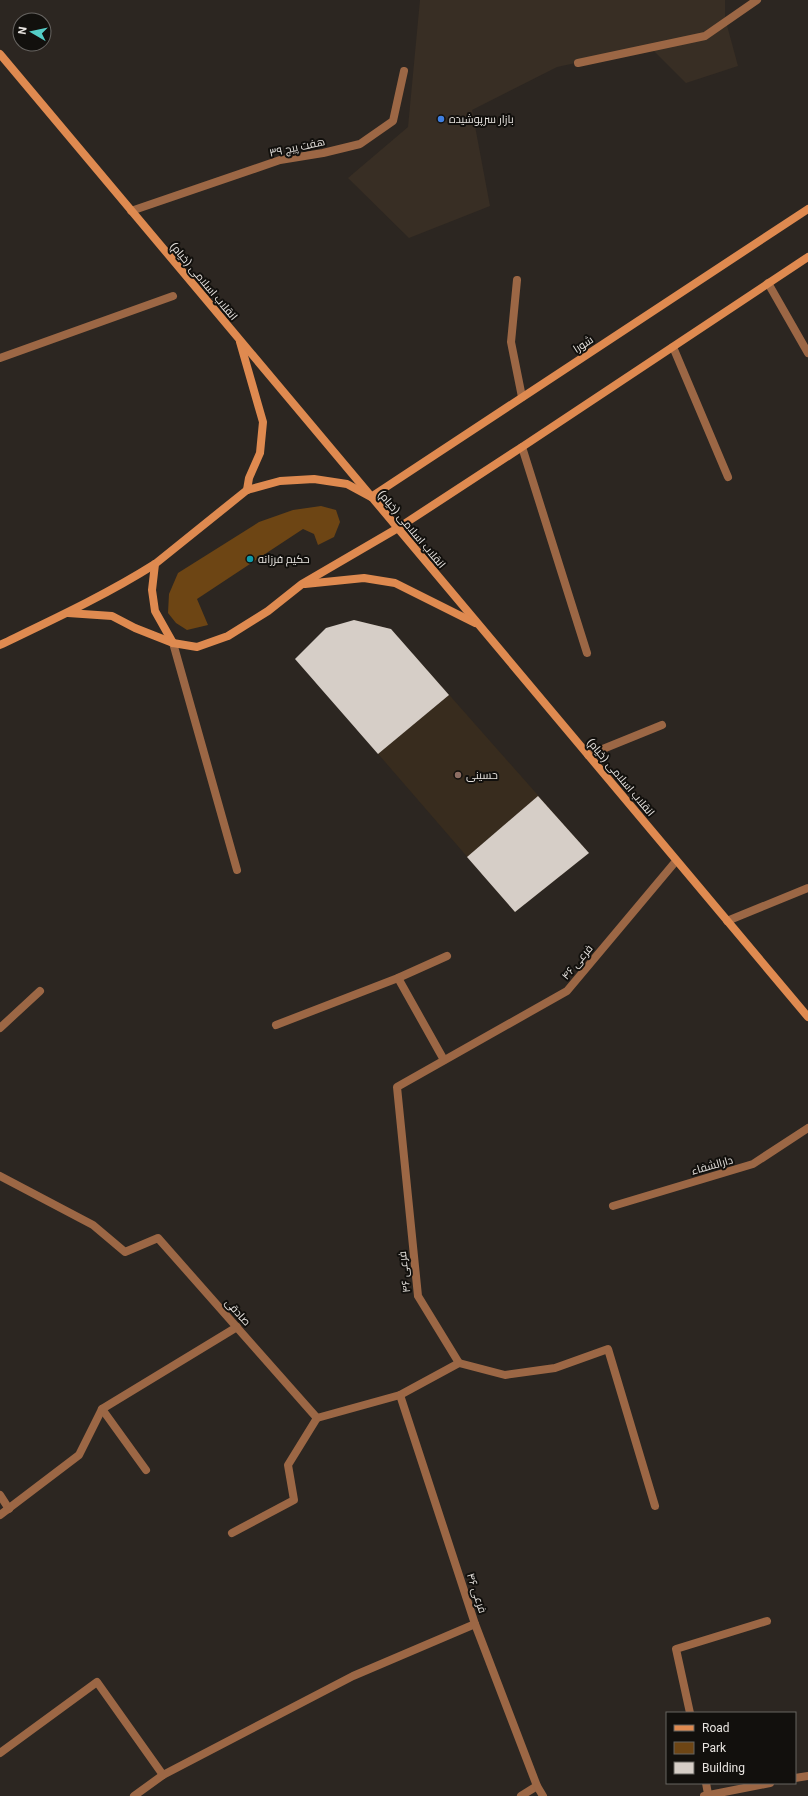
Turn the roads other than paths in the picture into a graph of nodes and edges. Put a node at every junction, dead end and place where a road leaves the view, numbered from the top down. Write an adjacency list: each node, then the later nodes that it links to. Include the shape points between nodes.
1 (757, 0): 3 (street, via 705,36)
2 (0, 54): 6 (main road, انقلاب اسلامی (خیام))
3 (578, 63)
4 (404, 71): 6 (street, هفت پیچ ۳۹, via 393,121 360,144 280,160)
5 (808, 209): 15 (main road, شورا)
6 (131, 211): 11 (main road, انقلاب اسلامی (خیام))
7 (808, 257): 9 (main road)
8 (517, 280): 15 (street, via 511,342)
9 (768, 283): 12 (main road); 13 (street)
10 (173, 296): 14 (street)
11 (239, 339): 18 (main road, via 262,422 260,454 249,478); 19 (main road, انقلاب اسلامی (خیام))
12 (673, 347): 16 (main road); 17 (street)
13 (808, 353)
14 (0, 358)
15 (522, 397): 19 (main road, شورا)
16 (522, 447): 20 (main road); 27 (street)
17 (728, 477)
18 (247, 490): 19 (main road, via 280,481 314,479 347,484); 21 (main road)
19 (371, 497): 20 (main road, انقلاب اسلامی (خیام))
20 (398, 528): 22 (main road); 24 (main road, انقلاب اسلامی (خیام))
21 (155, 564): 23 (main road); 25 (main road, via 152,590 155,611)
22 (302, 584): 24 (main road, via 364,578 395,583); 25 (main road, via 268,611 228,636 197,647)
23 (67, 613): 25 (main road, via 112,616); 26 (main road)
24 (478, 624): 29 (main road, انقلاب اسلامی (خیام))
25 (173, 643): 31 (street)
26 (0, 645)
27 (587, 653)
28 (662, 725): 29 (street)
29 (588, 755): 30 (main road, انقلاب اسلامی (خیام))
30 (676, 861): 33 (main road, انقلاب اسلامی (خیام)); 40 (street, فرعی ۴۶, via 567,991)
31 (237, 870)
32 (808, 888): 33 (street)
33 (727, 921): 37 (main road, انقلاب اسلامی (خیام))
34 (447, 956): 35 (street)
35 (398, 978): 38 (street); 40 (street)
36 (40, 991): 39 (street)
37 (808, 1018)
38 (276, 1025)
39 (0, 1028)
40 (444, 1060): 45 (street, فرعی ۴۶, via 397,1087 418,1296)
41 (808, 1128): 43 (street, دارالشفاء, via 753,1164)
42 (0, 1176): 44 (street, صادقی, via 93,1225 125,1252 158,1238)
43 (613, 1206)
44 (237, 1327): 47 (street); 48 (street, صادقی)
45 (459, 1363): 46 (street); 51 (street, via 505,1376 555,1368 608,1349)
46 (400, 1395): 48 (street); 56 (street, فرعی ۴۶)
47 (102, 1409): 49 (street); 52 (street, via 79,1455)
48 (317, 1418): 54 (street, via 288,1465 294,1500)
49 (146, 1470)
50 (0, 1495): 52 (street)
51 (655, 1506)
52 (9, 1509): 53 (street)
53 (0, 1515)
54 (232, 1533)
55 (767, 1621): 57 (street, via 676,1649)
56 (475, 1624): 59 (street, via 353,1676); 64 (street, فرعی ۴۶)
57 (690, 1712)
58 (0, 1753): 59 (street, via 97,1682)
59 (163, 1775): 66 (street)
60 (808, 1776): 61 (street)
61 (796, 1778)
62 (706, 1784): 65 (street)
63 (765, 1784): 65 (street)
64 (537, 1786): 67 (street); 68 (street, فرعی ۴۶)
65 (706, 1795)
66 (134, 1796)
67 (521, 1796)
68 (543, 1796)

